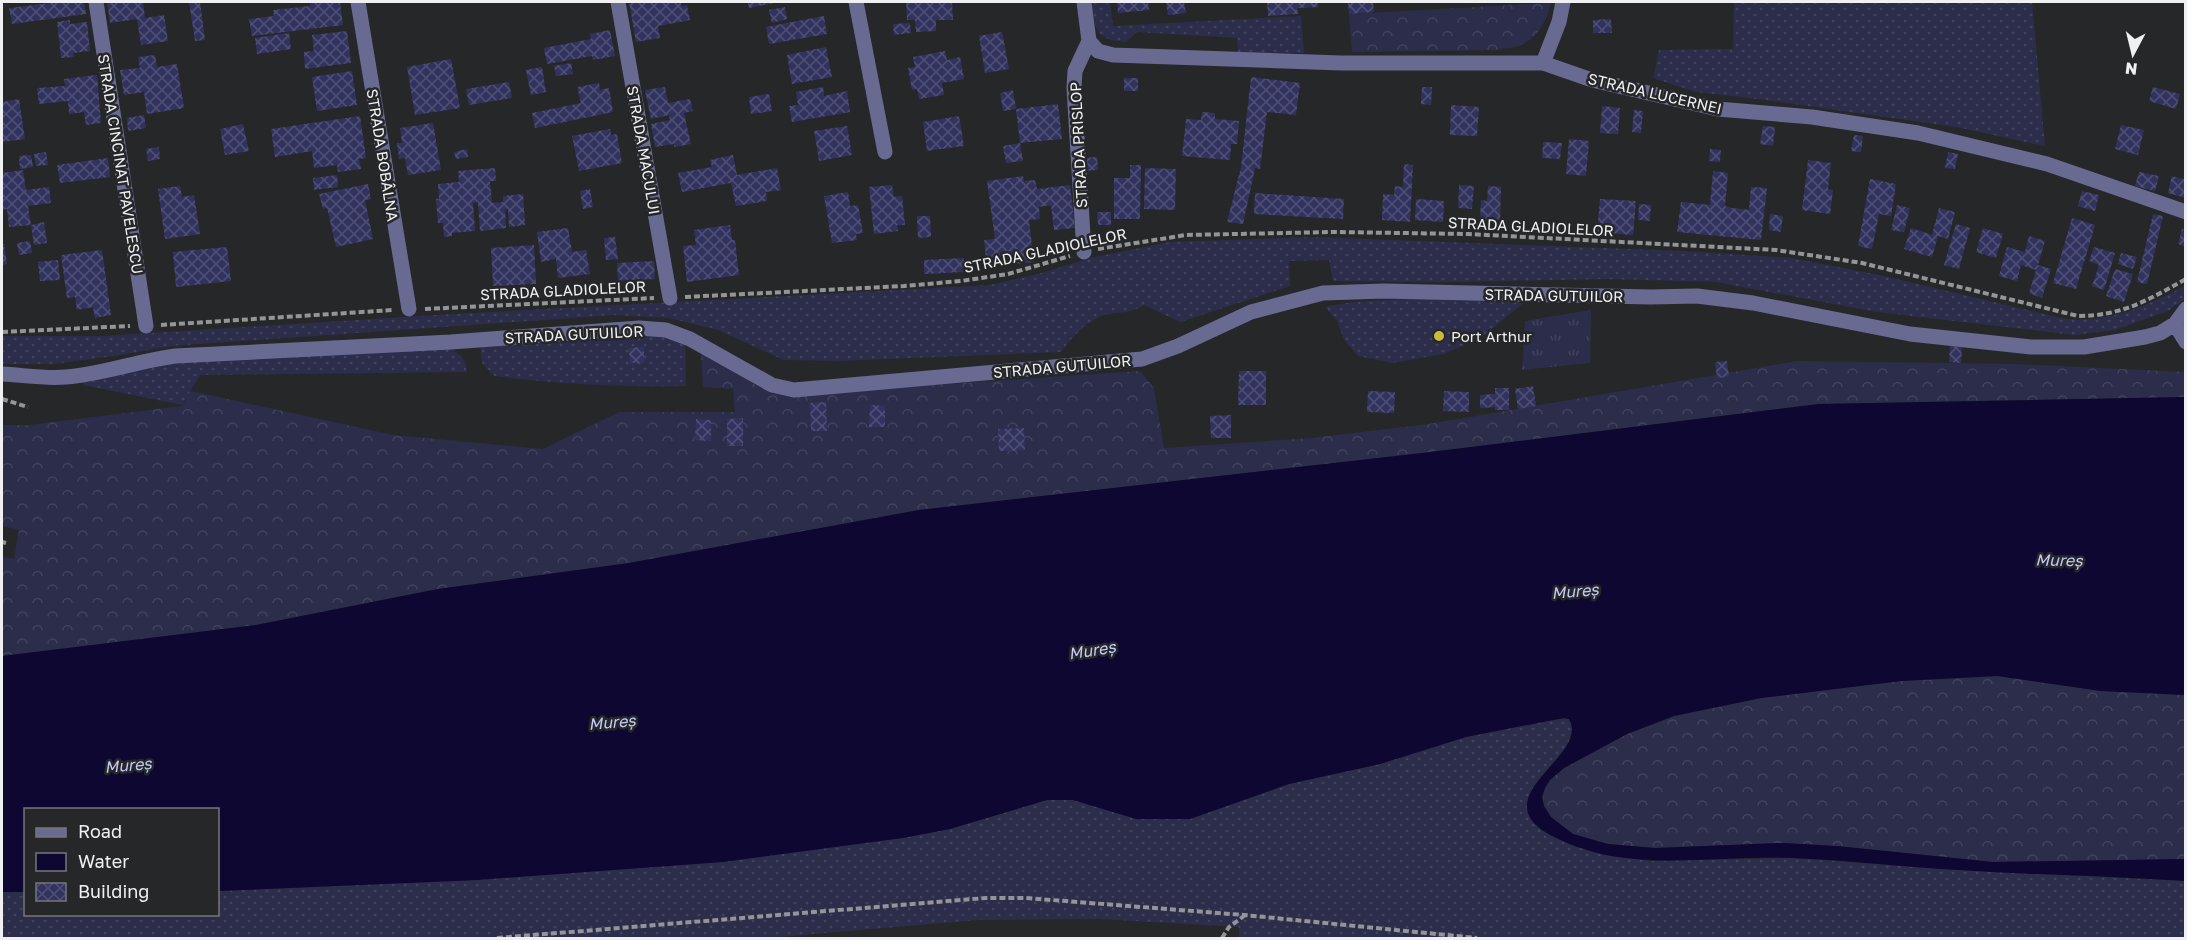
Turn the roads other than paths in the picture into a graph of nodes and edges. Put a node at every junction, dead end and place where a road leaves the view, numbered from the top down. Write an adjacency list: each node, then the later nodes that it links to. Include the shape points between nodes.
1 (96, 2): 16 (street, STRADA CINCINAT PAVELESCU)
2 (358, 2): 13 (street, STRADA BOBÂLNA)
3 (618, 2): 12 (street, STRADA MACULUI)
4 (856, 2): 9 (street)
5 (1084, 2): 7 (street)
6 (1563, 2): 8 (street)
7 (1089, 41): 8 (street, STRADA LUCERNEI, via 1098,51 1113,55 1341,63); 11 (street, STRADA PRISLOP, via 1075,71 1074,88)
8 (1543, 63): 10 (street, STRADA LUCERNEI, via 1592,80 1718,108 1918,133 2046,164)
9 (885, 152)
10 (2186, 212)
11 (1084, 252)
12 (670, 298)
13 (409, 309)
14 (2186, 309): 15 (street)
15 (2175, 324): 17 (street); 18 (street, STRADA GUTUILOR, via 2160,333 2120,342 2031,347 1910,334 1697,296 1384,291 1323,293 1251,312 1142,359 794,390 772,385 690,339 666,330 639,328 175,356 64,377)
16 (146, 326)
17 (2186, 342)
18 (2, 374)

